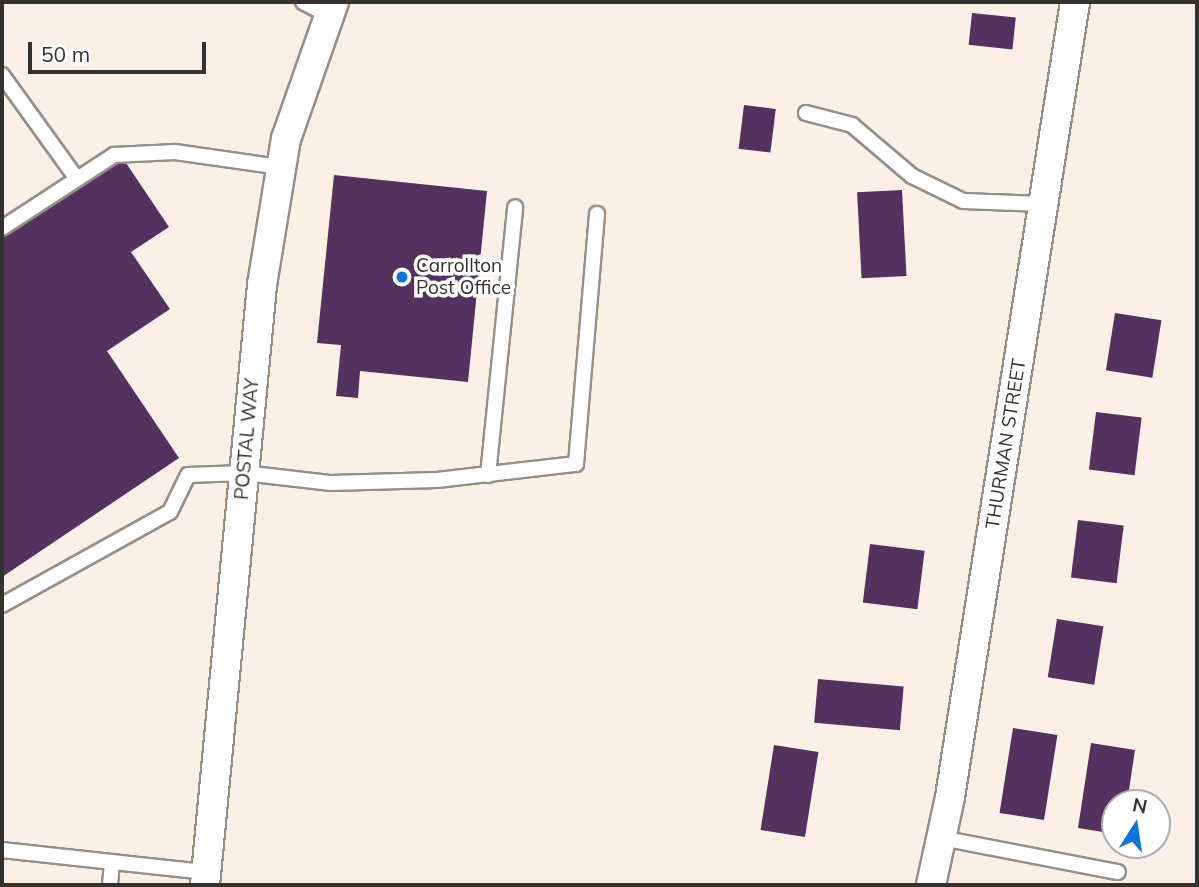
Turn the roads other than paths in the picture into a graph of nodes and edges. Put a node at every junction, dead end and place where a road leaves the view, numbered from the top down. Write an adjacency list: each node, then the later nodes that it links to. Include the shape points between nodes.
1 (303, 2): 3 (lane)
2 (1075, 2): 8 (street, THURMAN STREET)
3 (331, 9): 6 (street, POSTAL WAY)
4 (2, 75): 7 (lane)
5 (806, 113): 8 (lane, via 852,125 912,176 963,201)
6 (281, 167): 7 (lane, via 228,156 134,152 114,155); 12 (street, POSTAL WAY, via 262,285)
7 (77, 179): 11 (lane)
8 (1043, 204): 15 (street, THURMAN STREET)
9 (515, 207): 13 (lane)
10 (597, 214): 13 (lane, via 576,464)
11 (2, 228)
12 (244, 473): 13 (lane, via 331,483); 14 (lane, via 188,475 170,512); 19 (street, POSTAL WAY)
13 (488, 475)
14 (2, 605)
15 (941, 838): 18 (lane); 21 (street, THURMAN STREET)
16 (2, 850): 17 (lane)
17 (113, 862): 19 (lane); 20 (lane)
18 (1118, 872)
19 (205, 879)
20 (110, 885)
21 (931, 885)

